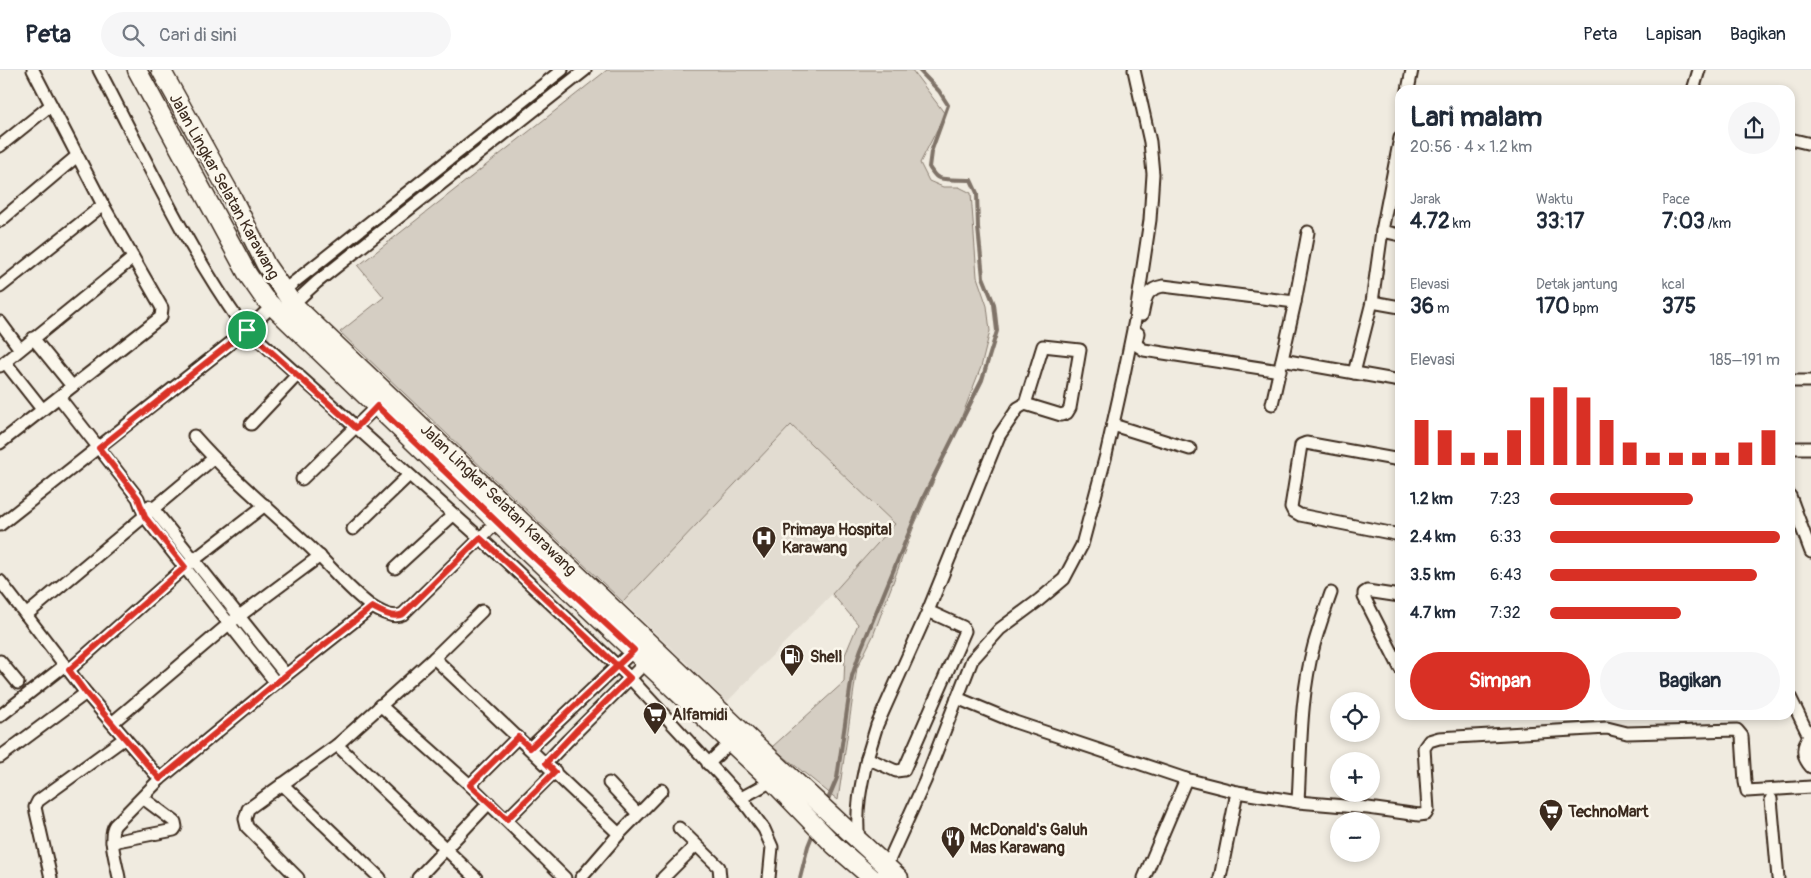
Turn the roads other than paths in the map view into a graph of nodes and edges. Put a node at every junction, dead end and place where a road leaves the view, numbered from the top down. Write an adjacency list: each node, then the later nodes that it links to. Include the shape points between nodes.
1 (34, 70): 12 (street)
2 (98, 70): 33 (street, via 216,289)
3 (137, 70): 30 (main road, Jalan Lingkar Selatan Karawang, via 248,275)
4 (162, 70): 27 (main road, Jalan Lingkar Selatan Karawang, via 266,265)
5 (562, 70): 24 (street)
6 (585, 70): 25 (street)
7 (1134, 70): 50 (street, via 1150,142 1153,174 1150,220 1135,320)
8 (1412, 70): 10 (street)
9 (1699, 70): 11 (street)
10 (1409, 85)
11 (1694, 85)
12 (51, 105): 15 (street); 16 (street)
13 (1795, 139): 14 (street)
14 (1811, 144)
15 (0, 146)
16 (78, 156): 18 (street); 19 (street)
17 (1395, 178): 20 (street)
18 (103, 205): 23 (street); 26 (street)
19 (0, 221)
20 (1382, 231): 22 (street); 29 (street)
21 (1308, 232): 28 (street)
22 (1395, 234)
23 (133, 258): 34 (street); 43 (street, via 162,308 162,317)
24 (307, 273): 25 (street); 27 (street)
25 (318, 282): 27 (street)
26 (0, 287)
27 (288, 297): 122 (main road, Jalan Lingkar Selatan Karawang)
28 (1295, 302): 37 (street); 37 (street, via 1163,286 1153,288 1148,293 1136,342 1144,350)
29 (1372, 302): 31 (street); 38 (street)
30 (272, 306): 33 (street); 47 (main road, Jalan Lingkar Selatan Karawang)
31 (1395, 306)
32 (0, 322): 35 (street)
33 (247, 330): 39 (street); 54 (street)
34 (33, 338): 35 (street); 43 (street)
35 (20, 349): 36 (street)
36 (3, 364): 48 (street)
37 (1281, 366): 38 (street); 46 (street)
38 (1354, 373): 40 (street)
39 (298, 374): 49 (street); 51 (street)
40 (1395, 380)
41 (1811, 380): 42 (street)
42 (1795, 381)
43 (72, 386): 44 (street)
44 (59, 397): 48 (street); 54 (street)
45 (1025, 404): 45 (street, via 1043,346 1080,350 1067,414); 81 (street, via 1018,408 999,436)
46 (1272, 404)
47 (377, 406): 51 (street); 67 (main road, Jalan Lingkar Selatan Karawang)
48 (42, 410): 53 (street)
49 (251, 424)
50 (1113, 425): 57 (street); 95 (street, via 1082,545 1064,578 1000,629 972,660)
51 (356, 428): 60 (street); 61 (street)
52 (194, 436): 58 (street)
53 (0, 443)
54 (99, 448): 64 (street); 68 (street)
55 (1795, 448): 56 (street)
56 (1811, 448)
57 (1190, 449)
58 (214, 458): 63 (street); 64 (street)
59 (1395, 459): 70 (street, via 1306,443 1301,445 1291,507 1300,515)
60 (408, 476): 65 (street); 69 (street)
61 (302, 479)
62 (1795, 504): 66 (street)
63 (265, 505): 73 (street); 74 (street)
64 (150, 513): 74 (street); 82 (street)
65 (453, 515): 71 (street); 75 (street)
66 (1805, 521): 72 (street)
67 (497, 522): 71 (street); 84 (main road, Jalan Lingkar Selatan Karawang)
68 (0, 525)
69 (353, 529)
70 (1395, 534)
71 (480, 538): 79 (street, via 403,614 392,616); 88 (street)
72 (1811, 552)
73 (320, 556): 79 (street); 83 (street)
74 (190, 563): 83 (street); 89 (street)
75 (395, 568)
76 (0, 581): 82 (street)
77 (1331, 593): 126 (street, via 1314,646 1305,695)
78 (1395, 595): 86 (street, via 1364,593)
79 (372, 607): 90 (street)
80 (482, 612): 85 (street)
81 (928, 612): 109 (street, via 877,725); 109 (street, via 963,627 965,631 904,770 896,771)
82 (26, 615): 89 (street)
83 (235, 619): 90 (street); 93 (street); 100 (street)
84 (640, 656): 88 (street); 91 (street); 105 (main road, Jalan Lingkar Selatan Karawang)
85 (434, 658): 96 (street); 103 (street)
86 (1395, 658)
87 (0, 661): 92 (street)
88 (617, 666): 91 (street); 99 (street)
89 (67, 668): 94 (street); 98 (street)
90 (286, 675): 93 (street)
91 (630, 678): 101 (street); 110 (street)
92 (18, 683)
93 (276, 683): 113 (street)
94 (86, 693): 100 (street); 108 (street)
95 (957, 698): 114 (street, via 1016,722); 136 (street)
96 (380, 705): 106 (street); 118 (street)
97 (1795, 706): 102 (street)
98 (0, 716)
99 (562, 718): 101 (street); 107 (street)
100 (112, 723): 104 (street)
101 (576, 731): 111 (street)
102 (1810, 735): 112 (street, via 1803,749)
103 (518, 737): 107 (street); 118 (street)
104 (125, 738): 113 (street); 137 (street, via 35,806)
105 (731, 742): 110 (street); 115 (main road, Jalan Lingkar Selatan Karawang)
106 (337, 745): 117 (street); 135 (street)
107 (530, 748): 111 (street)
108 (0, 757)
109 (867, 758): 132 (street, via 859,795)
110 (708, 764): 124 (street)
111 (550, 767): 129 (street); 131 (street)
112 (1811, 767)
113 (160, 779): 123 (street)
114 (1186, 779): 121 (street); 149 (street)
115 (772, 781): 122 (main road, Jalan Lingkar Selatan Karawang); 124 (street)
116 (609, 783): 128 (street)
117 (282, 784): 139 (street, via 248,810 245,819 247,827); 140 (street)
118 (470, 785): 127 (street)
119 (1811, 787): 126 (street, via 1748,791 1742,736 1737,730 1627,733 1607,728 1429,741 1424,748 1426,814)
120 (662, 790): 128 (street)
121 (1237, 792): 126 (street); 150 (street)
122 (800, 797): 132 (main road, Jalan Lingkar Selatan Karawang, via 840,822); 148 (main road, Jalan Lingkar Selatan Karawang, via 834,845)
123 (143, 798): 133 (street, via 112,828); 133 (street, via 175,822 174,830)
124 (741, 798): 147 (street, via 764,829 772,847)
125 (1771, 800): 151 (street)
126 (1298, 802)
127 (489, 803): 129 (street); 135 (street)
128 (638, 814): 131 (street)
129 (507, 819): 143 (street)
130 (679, 828): 134 (street)
131 (619, 834): 144 (street)
132 (859, 840): 136 (main road, Jalan Lingkar Selatan Karawang)
133 (112, 842): 138 (street)
134 (696, 845): 145 (street); 146 (street, via 719,867)
135 (446, 848): 141 (street); 142 (street)
136 (889, 874)
137 (51, 878)
138 (120, 878)
139 (298, 878)
140 (380, 878)
141 (418, 878)
142 (476, 878)
143 (565, 878)
144 (581, 878)
145 (664, 878)
146 (720, 878)
147 (769, 878)
148 (872, 878)
149 (1144, 878)
150 (1220, 878)
151 (1778, 878)

